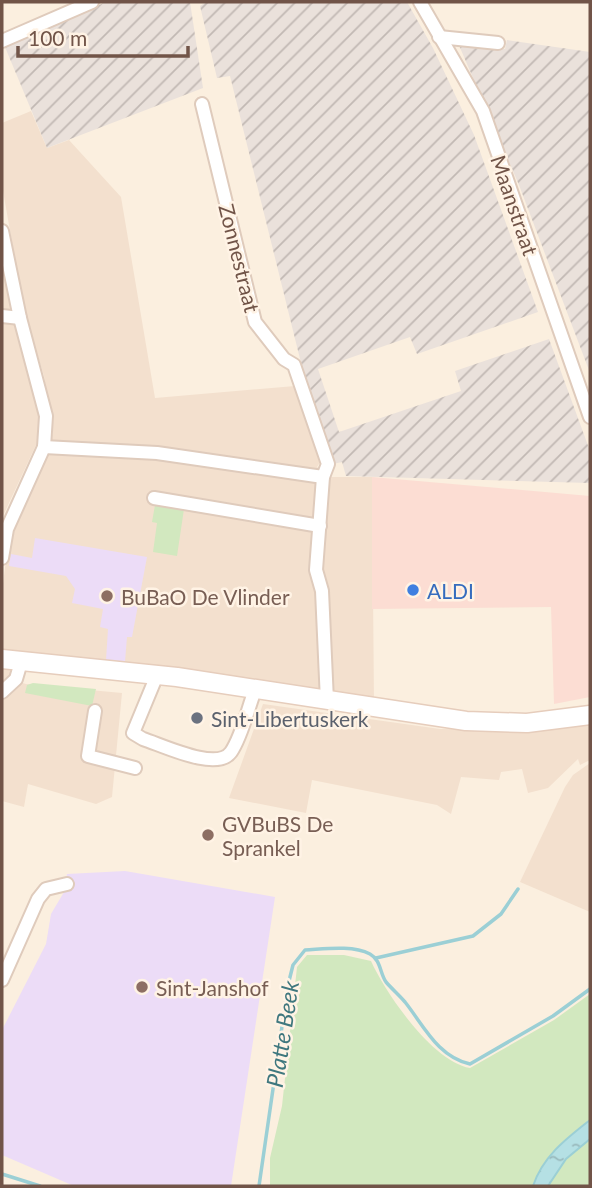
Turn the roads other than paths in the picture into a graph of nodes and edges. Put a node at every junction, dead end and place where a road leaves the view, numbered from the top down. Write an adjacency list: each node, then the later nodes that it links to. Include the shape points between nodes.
1 (92, 2): 4 (street)
2 (419, 2): 3 (street, Maanstraat)
3 (439, 37): 5 (street); 10 (street, Maanstraat, via 483,111)
4 (2, 41)
5 (498, 43)
6 (202, 104): 12 (street, Zonnestraat, via 255,322 294,365 328,464)
7 (2, 231): 9 (street)
8 (2, 316): 9 (street)
9 (20, 318): 11 (street, via 46,416)
10 (590, 417)
11 (44, 447): 12 (street, via 157,453); 15 (street)
12 (323, 477): 14 (street, Zonnestraat)
13 (154, 498): 14 (street)
14 (320, 526): 22 (street, Zonnestraat, via 316,569 322,591)
15 (4, 528): 16 (street)
16 (2, 558)
17 (2, 659): 18 (main road)
18 (21, 662): 19 (main road); 21 (street, via 16,679)
19 (157, 675): 20 (main road); 20 (street, via 133,733 207,761 220,761 231,753)
20 (255, 690): 22 (main road)
21 (2, 692)
22 (327, 701): 24 (main road, via 466,721 527,723)
23 (95, 711): 25 (street, via 88,756)
24 (590, 715)
25 (135, 768)
26 (67, 884): 27 (street, via 46,889 38,899)
27 (2, 980)

